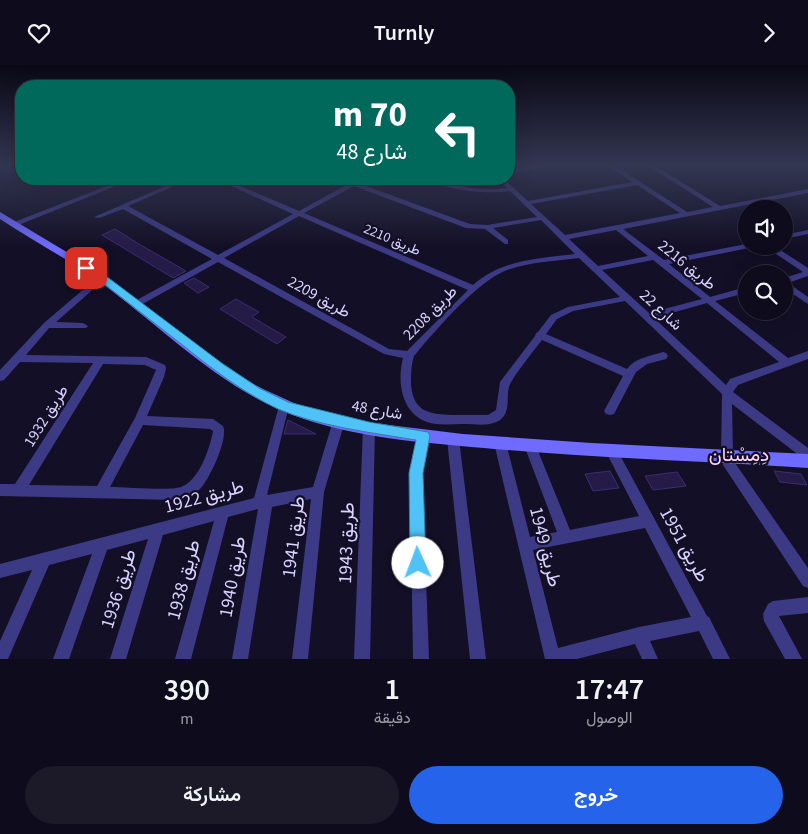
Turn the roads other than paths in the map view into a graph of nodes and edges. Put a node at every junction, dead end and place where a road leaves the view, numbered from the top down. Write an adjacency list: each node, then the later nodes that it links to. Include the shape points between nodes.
1 (94, 193): 20 (street)
2 (154, 193): 13 (street)
3 (252, 193): 15 (street, طريق 2210)
4 (336, 193): 15 (street)
5 (378, 193): 21 (street, via 463,225)
6 (515, 193): 11 (street, شارع 22)
7 (584, 193): 11 (street)
8 (653, 193): 16 (street)
9 (694, 193): 14 (street)
10 (802, 193): 12 (street)
11 (526, 203): 19 (street, شارع 22)
12 (736, 204): 14 (street)
13 (123, 206): 18 (street); 31 (street, طريق 2209)
14 (717, 207): 16 (street)
15 (299, 213): 31 (street); 37 (street, طريق 2210)
16 (684, 213): 22 (street)
17 (0, 215): 20 (street, شارع 48)
18 (97, 217)
19 (542, 218): 21 (street); 25 (street, شارع 22)
20 (13, 224): 35 (street, شارع 48)
21 (487, 227): 26 (street)
22 (617, 227): 25 (street); 30 (street, طريق 2216)
23 (808, 232): 24 (street)
24 (793, 234)
25 (563, 237): 28 (street, شارع 22)
26 (505, 242)
27 (738, 248): 32 (street)
28 (581, 255): 33 (street, شارع 22); 37 (street, طريق 2208, via 505,268)
29 (781, 255): 34 (street)
30 (654, 257): 32 (street, طريق 2216); 33 (street)
31 (217, 258): 43 (street); 48 (street, طريق 2209, via 387,352)
32 (662, 263): 41 (street, طريق 2216)
33 (596, 269): 40 (street, شارع 22)
34 (808, 273): 36 (street)
35 (102, 278): 43 (street, شارع 48); 45 (street)
36 (793, 279)
37 (474, 289): 48 (street, طريق 2208)
38 (793, 290): 42 (street)
39 (738, 292): 41 (street)
40 (626, 298): 44 (street, شارع 22); 47 (street, طريق 2208, via 565,311 554,317)
41 (706, 299): 44 (street); 53 (street, طريق 2216)
42 (808, 301)
43 (136, 304): 57 (street, شارع 48, via 218,367)
44 (646, 317): 56 (street, شارع 22)
45 (47, 325): 46 (street); 51 (street)
46 (84, 326)
47 (539, 335): 48 (street, طريق 2208, via 504,385 501,412 489,420 435,419 413,409 406,386); 54 (street)
48 (409, 355)
49 (808, 355): 53 (street)
50 (663, 356): 54 (street, via 637,364)
51 (16, 359): 52 (street, طريق 1932); 55 (street)
52 (101, 359): 59 (street, طريق 1932, via 146,361 161,368); 71 (street, طريق 1932)
53 (786, 362): 56 (street, via 734,383)
54 (628, 374): 58 (street)
55 (0, 377)
56 (727, 393): 67 (street, شارع 22); 68 (street)
57 (284, 406): 60 (street, شارع 48); 74 (street, طريق 1940)
58 (610, 411)
59 (140, 420): 73 (street, طريق 1932); 73 (street, via 216,426 219,433 202,479 183,493)
60 (339, 421): 61 (street, شارع 48); 72 (street, طريق 1941)
61 (369, 427): 62 (street, شارع 48); 94 (street, طريق 1943)
62 (423, 436): 63 (street, شارع 48); 95 (street, via 416,473)
63 (453, 439): 64 (street, شارع 48); 96 (street)
64 (500, 443): 65 (street, شارع 48); 80 (street, طريق 1949)
65 (530, 445): 66 (street, شارع 48); 78 (street)
66 (611, 450): 68 (street, شارع 48); 76 (street, طريق 1951)
67 (808, 455)
68 (727, 456): 69 (street, شارع 48); 83 (street, via 733,471)
69 (808, 461)
70 (0, 490): 71 (street)
71 (18, 490): 73 (street)
72 (318, 492): 74 (street, طريق 1922); 93 (street, طريق 1941)
73 (100, 493)
74 (263, 502): 75 (street, طريق 1922); 92 (street, طريق 1940)
75 (224, 512): 77 (street, طريق 1922); 91 (street, طريق 1938)
76 (649, 521): 78 (street); 85 (street, طريق 1951)
77 (158, 530): 79 (street, طريق 1922); 90 (street, طريق 1936)
78 (566, 537): 80 (street)
79 (102, 545): 81 (street, طريق 1922); 89 (street)
80 (525, 545): 87 (street, طريق 1949)
81 (44, 560): 82 (street, طريق 1922); 88 (street)
82 (0, 571)
83 (808, 581)
84 (808, 605): 99 (street, via 773,609 771,614)
85 (704, 622): 86 (street); 98 (street, طريق 1951)
86 (639, 635): 87 (street); 97 (street)
87 (553, 658)
88 (0, 659)
89 (61, 659)
90 (118, 659)
91 (183, 659)
92 (240, 659)
93 (300, 659)
94 (362, 659)
95 (421, 659)
96 (478, 659)
97 (650, 659)
98 (722, 659)
99 (794, 659)

